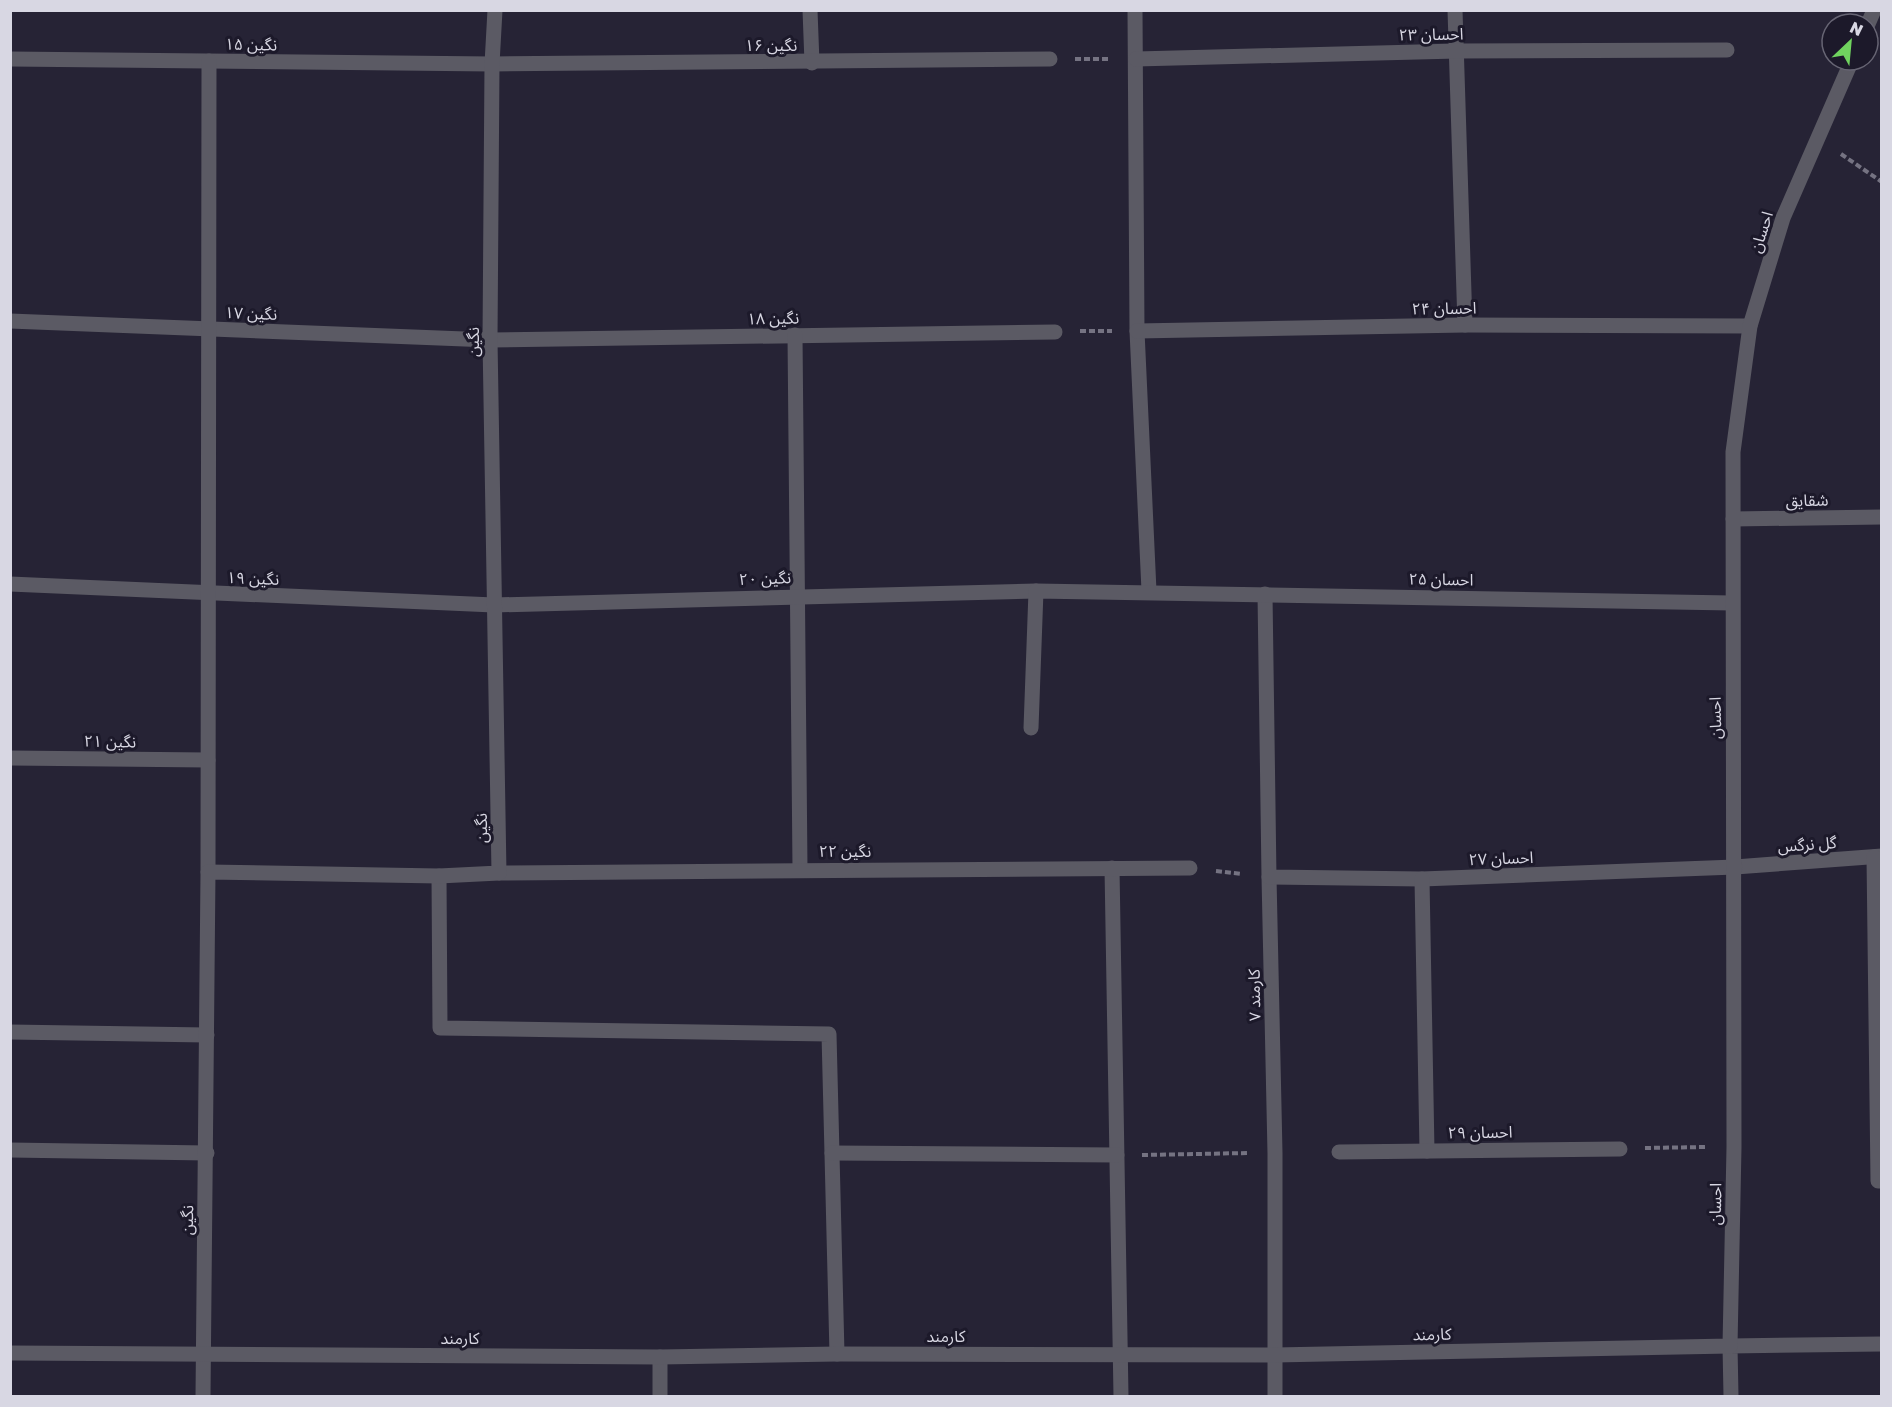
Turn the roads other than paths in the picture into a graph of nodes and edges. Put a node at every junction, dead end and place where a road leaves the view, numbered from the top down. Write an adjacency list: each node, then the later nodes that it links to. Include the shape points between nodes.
1 (495, 10): 12 (street, نگین)
2 (810, 10): 11 (street)
3 (1135, 10): 7 (street)
4 (1455, 10): 6 (street)
5 (1727, 50): 6 (street, احسان ۲۳)
6 (1456, 51): 7 (street, احسان ۲۳); 15 (street)
7 (1136, 58): 18 (street)
8 (10, 59): 10 (street, نگین ۱۵)
9 (1050, 59): 11 (street, نگین ۱۶)
10 (209, 62): 12 (street, نگین ۱۵); 17 (street, نگین)
11 (812, 63): 12 (street, نگین ۱۶)
12 (492, 64): 21 (street, نگین)
13 (1847, 72): 16 (street, احسان, via 1783,218)
14 (10, 321): 17 (street, نگین ۱۷)
15 (1465, 326): 16 (street, احسان ۲۴); 18 (street, احسان ۲۴)
16 (1750, 326): 23 (street, احسان, via 1733,452)
17 (209, 330): 21 (street, نگین ۱۷); 27 (street, نگین)
18 (1137, 331): 26 (street)
19 (1056, 332): 20 (street, نگین ۱۸)
20 (795, 335): 21 (street, نگین ۱۸); 29 (street)
21 (490, 340): 31 (street, نگین)
22 (1881, 517): 23 (street, شقایق)
23 (1733, 519): 30 (street, احسان)
24 (10, 584): 27 (street, نگین ۱۹)
25 (1036, 591): 26 (street, نگین ۲۰); 29 (street, نگین ۲۰); 32 (street)
26 (1149, 591): 28 (street, احسان ۲۵)
27 (208, 594): 31 (street, نگین ۱۹); 34 (street, نگین)
28 (1265, 594): 30 (street, احسان ۲۵); 43 (street, کارمند ۷)
29 (800, 595): 31 (street, نگین ۲۰); 39 (street)
30 (1732, 603): 36 (street, احسان)
31 (494, 605): 41 (street, نگین)
32 (1031, 729)
33 (10, 758): 34 (street, نگین ۲۱)
34 (208, 760): 40 (street, نگین)
35 (1878, 857): 36 (street, گل نرگس); 54 (street)
36 (1735, 867): 44 (street, احسان ۲۷); 56 (street, احسان)
37 (1112, 868): 38 (street, نگین ۲۲); 39 (street, نگین ۲۲); 53 (street)
38 (1190, 868)
39 (800, 869): 41 (street, نگین ۲۲)
40 (208, 872): 42 (street); 46 (street, نگین)
41 (500, 873): 42 (street)
42 (439, 876): 52 (street, via 441,1028 829,1034)
43 (1269, 877): 44 (street, احسان ۲۷); 61 (street, کارمند ۷)
44 (1422, 879): 49 (street)
45 (10, 1032): 46 (street)
46 (207, 1035): 51 (street, نگین)
47 (1620, 1149): 49 (street, احسان ۲۹)
48 (10, 1150): 51 (street)
49 (1427, 1151): 50 (street, احسان ۲۹)
50 (1340, 1152)
51 (207, 1153): 58 (street, نگین)
52 (832, 1153): 53 (street); 59 (street)
53 (1118, 1155): 60 (street)
54 (1881, 1181)
55 (1881, 1344): 56 (street, کارمند)
56 (1730, 1346): 61 (street, کارمند); 67 (street, احسان)
57 (10, 1353): 58 (street, کارمند)
58 (202, 1354): 62 (street, کارمند); 63 (street, نگین)
59 (837, 1354): 60 (street, کارمند); 62 (street, کارمند)
60 (1121, 1354): 61 (street, کارمند); 65 (street)
61 (1275, 1355): 66 (street, کارمند ۷)
62 (660, 1357): 64 (street)
63 (203, 1396)
64 (660, 1396)
65 (1121, 1396)
66 (1275, 1396)
67 (1731, 1396)

